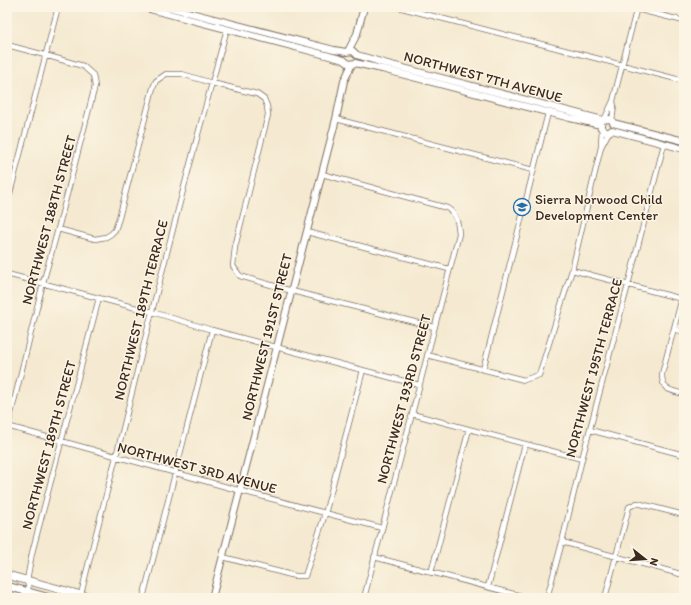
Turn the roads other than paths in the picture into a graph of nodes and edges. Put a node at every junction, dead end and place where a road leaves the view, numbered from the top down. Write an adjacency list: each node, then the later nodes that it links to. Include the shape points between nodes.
1 (58, 7): 13 (street)
2 (142, 7): 8 (street, NORTHWEST 7TH AVENUE)
3 (168, 7): 11 (street)
4 (364, 7): 9 (street)
5 (398, 7): 15 (street)
6 (637, 8): 7 (street); 15 (street)
7 (684, 21)
8 (227, 29): 14 (street, NORTHWEST 7TH AVENUE); 17 (street, NORTHWEST 189TH TERRACE)
9 (357, 34): 11 (street); 12 (street)
10 (7, 45): 13 (street)
11 (347, 52): 12 (street, via 352,51); 14 (street, via 344,56)
12 (356, 54): 14 (street, via 357,61); 22 (street, NORTHWEST 7TH AVENUE)
13 (45, 55): 30 (street); 32 (street, NORTHWEST 188TH STREET, via 83,66 93,75 95,86)
14 (349, 63): 19 (street, NORTHWEST 7TH AVENUE, via 382,69); 20 (street, NORTHWEST 191ST STREET)
15 (622, 65): 16 (street); 18 (street)
16 (684, 81)
17 (212, 83): 32 (street, via 182,74 166,74 156,81 119,218 111,234 95,239); 40 (street, via 256,94 264,99 268,114 235,247 233,266 240,276); 43 (street, NORTHWEST 189TH TERRACE)
18 (613, 101): 21 (street); 22 (street)
19 (548, 113): 22 (street, NORTHWEST 7TH AVENUE); 28 (street)
20 (336, 119): 28 (street); 29 (street, NORTHWEST 191ST STREET)
21 (613, 122): 22 (street, NORTHWEST 7TH AVENUE, via 607,119); 23 (street, via 614,127); 24 (street, NORTHWEST 7TH AVENUE)
22 (603, 124): 23 (street, NORTHWEST 7TH AVENUE, via 606,132); 26 (street)
23 (611, 131): 25 (street, NORTHWEST 7TH AVENUE); 26 (street)
24 (684, 141)
25 (664, 144): 27 (street, NORTHWEST 7TH AVENUE); 38 (street, NORTHWEST 195TH TERRACE)
26 (601, 147): 35 (street)
27 (684, 149)
28 (533, 170): 51 (street)
29 (322, 174): 33 (street, NORTHWEST 191ST STREET); 34 (street, NORTHWEST 193RD STREET, via 452,211 458,221 458,234)
30 (8, 197): 31 (street)
31 (7, 205)
32 (58, 229): 37 (street, NORTHWEST 188TH STREET)
33 (307, 232): 34 (street); 40 (street, NORTHWEST 191ST STREET)
34 (449, 269): 44 (street, NORTHWEST 193RD STREET)
35 (572, 270): 38 (street); 51 (street, via 539,375 524,380)
36 (7, 274): 37 (street)
37 (43, 283): 41 (street); 55 (street, NORTHWEST 188TH STREET)
38 (628, 285): 42 (street); 57 (street, NORTHWEST 195TH TERRACE)
39 (684, 290): 42 (street)
40 (292, 291): 44 (street); 48 (street, NORTHWEST 191ST STREET)
41 (99, 298): 43 (street); 58 (street, NORTHWEST 189TH STREET)
42 (682, 299): 45 (street)
43 (152, 312): 46 (street); 61 (street, NORTHWEST 189TH TERRACE)
44 (434, 327): 49 (street, NORTHWEST 193RD STREET)
45 (674, 329): 47 (street); 53 (street, via 662,382 669,390)
46 (212, 330): 48 (street); 63 (street)
47 (684, 332)
48 (277, 347): 50 (street); 64 (street, NORTHWEST 191ST STREET)
49 (427, 356): 51 (street); 52 (street, NORTHWEST 193RD STREET)
50 (363, 370): 52 (street); 65 (street)
51 (483, 370)
52 (419, 385): 54 (street, NORTHWEST 193RD STREET)
53 (684, 394)
54 (412, 414): 56 (street); 67 (street, NORTHWEST 193RD STREET)
55 (7, 428): 58 (street, NORTHWEST 3RD AVENUE)
56 (469, 429): 59 (street); 72 (street)
57 (590, 430): 60 (street); 62 (street, NORTHWEST 195TH TERRACE)
58 (61, 441): 61 (street, NORTHWEST 3RD AVENUE); 75 (street, NORTHWEST 189TH STREET, via 33,547)
59 (525, 444): 62 (street); 77 (street)
60 (684, 455)
61 (116, 457): 63 (street, NORTHWEST 3RD AVENUE); 79 (street, NORTHWEST 189TH TERRACE)
62 (582, 459): 68 (street, NORTHWEST 195TH TERRACE)
63 (176, 473): 64 (street, NORTHWEST 3RD AVENUE); 82 (street)
64 (240, 491): 65 (street, NORTHWEST 3RD AVENUE); 69 (street, NORTHWEST 191ST STREET)
65 (325, 514): 67 (street, NORTHWEST 3RD AVENUE); 69 (street, via 305,576 295,576)
66 (684, 515): 71 (street, via 638,503 629,507)
67 (382, 528): 70 (street, NORTHWEST 193RD STREET)
68 (562, 542): 71 (street); 86 (street, NORTHWEST 195TH TERRACE)
69 (223, 557): 83 (street, NORTHWEST 191ST STREET)
70 (374, 557): 72 (street); 84 (street, NORTHWEST 193RD STREET)
71 (616, 557): 74 (street); 87 (street)
72 (432, 573): 77 (street)
73 (7, 575): 75 (main road)
74 (684, 575)
75 (27, 580): 78 (street, NORTHWEST 189TH STREET); 79 (main road)
76 (7, 586): 78 (main road)
77 (488, 587): 85 (street)
78 (29, 595): 80 (main road)
79 (82, 597): 81 (main road)
80 (50, 598)
81 (92, 598)
82 (144, 598)
83 (212, 598)
84 (364, 598)
85 (529, 598)
86 (547, 598)
87 (605, 598)

